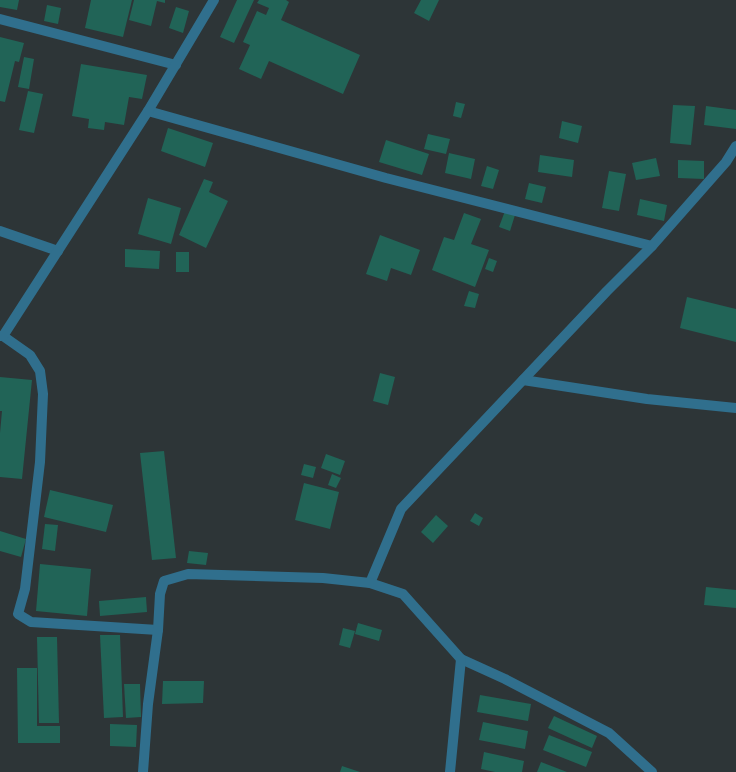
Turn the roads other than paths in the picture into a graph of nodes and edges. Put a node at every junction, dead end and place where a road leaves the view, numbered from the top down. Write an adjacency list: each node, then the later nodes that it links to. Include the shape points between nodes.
1 (214, 0): 3 (street)
2 (0, 19): 3 (street)
3 (176, 65): 4 (street)
4 (148, 111): 7 (street, via 386,178); 8 (street)
5 (736, 146): 7 (street, via 726,162)
6 (0, 231): 8 (street)
7 (652, 246): 10 (street)
8 (58, 251): 9 (street)
9 (1, 336): 13 (street, via 30,355 40,371 44,394 40,462 25,589 18,614 32,622)
10 (523, 380): 11 (street, via 647,399); 12 (street, via 401,509)
11 (736, 408)
12 (370, 583): 13 (street, via 323,578 188,574 164,581 160,594); 14 (street, via 402,594)
13 (158, 630): 15 (street, via 148,704)
14 (461, 658): 16 (street); 17 (street, via 609,733)
15 (143, 772)
16 (450, 772)
17 (652, 772)

